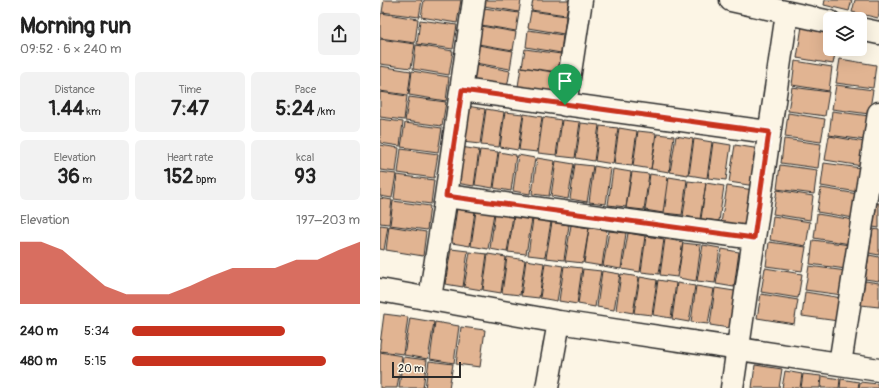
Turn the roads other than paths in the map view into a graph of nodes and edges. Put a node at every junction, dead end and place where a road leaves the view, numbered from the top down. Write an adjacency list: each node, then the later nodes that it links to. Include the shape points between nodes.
1 (474, 0): 8 (street)
2 (581, 0): 9 (street)
3 (731, 0): 4 (street)
4 (786, 12): 5 (street); 11 (street)
5 (823, 20)
6 (867, 30): 7 (street)
7 (879, 33)
8 (462, 90): 9 (street); 12 (street)
9 (565, 105): 11 (street)
10 (879, 112): 18 (street)
11 (769, 132): 13 (street)
12 (446, 196): 13 (street); 15 (street)
13 (754, 238): 17 (street)
14 (380, 290): 15 (street)
15 (430, 298): 16 (street)
16 (559, 322): 17 (street); 20 (street)
17 (738, 348): 18 (street); 21 (street)
18 (840, 364): 19 (street)
19 (879, 370)
20 (547, 388)
21 (732, 388)

